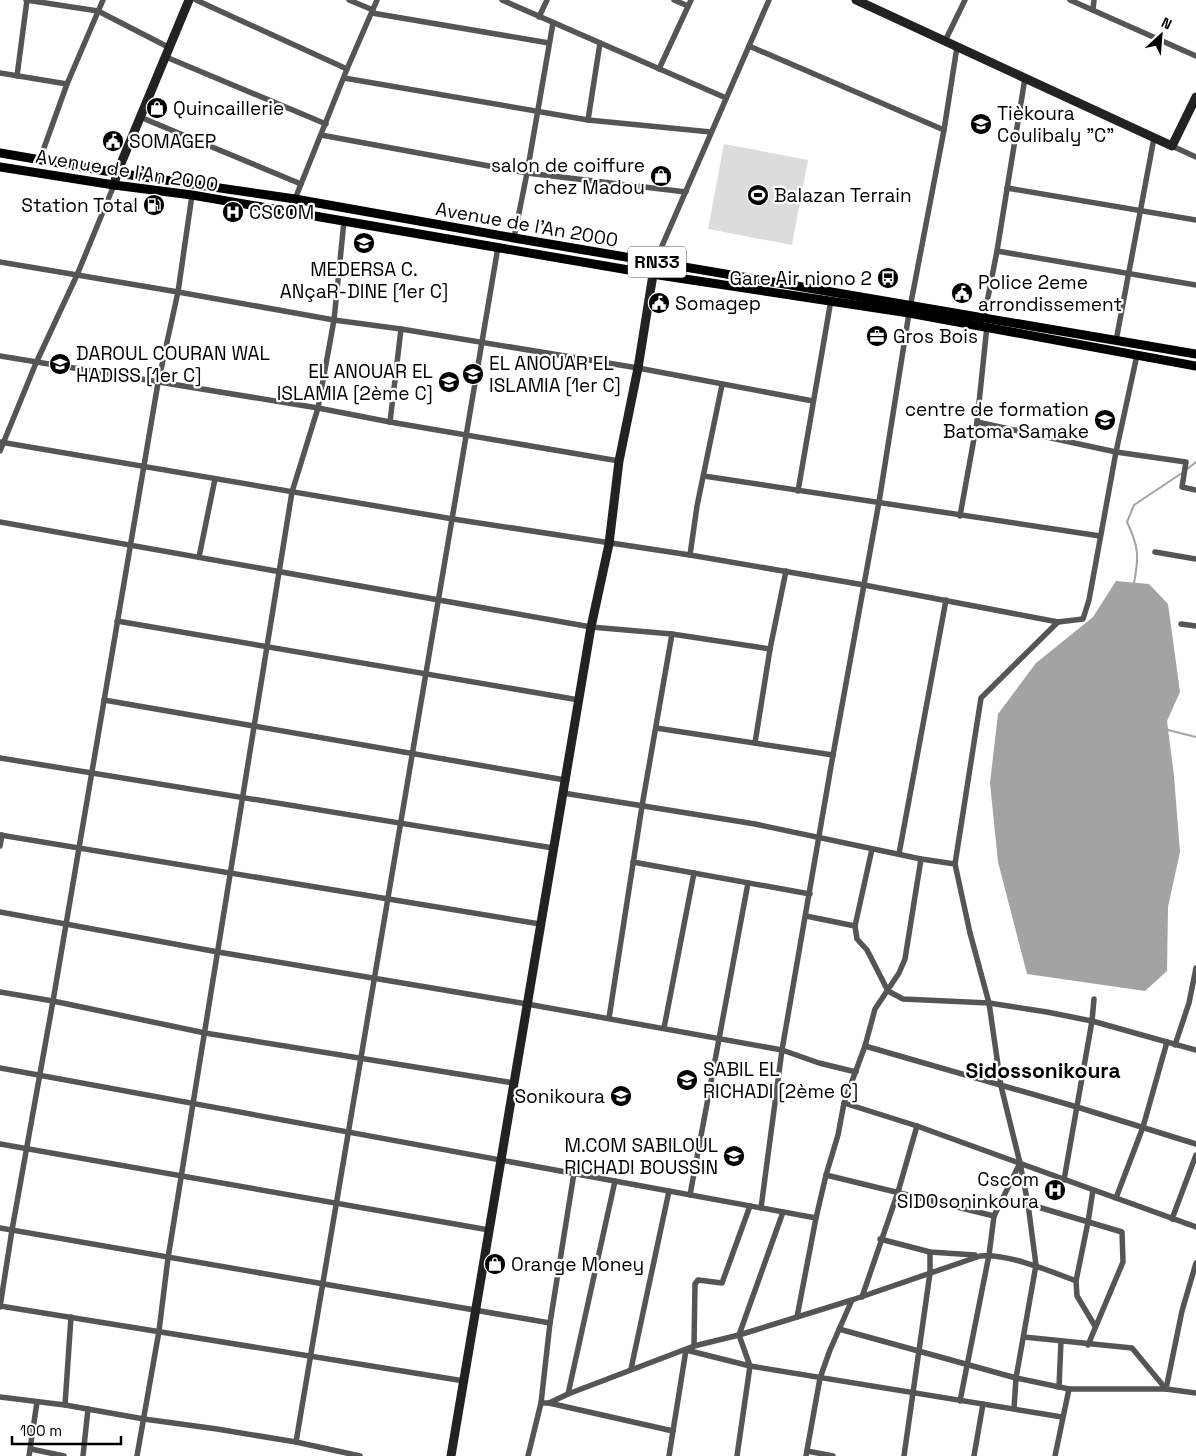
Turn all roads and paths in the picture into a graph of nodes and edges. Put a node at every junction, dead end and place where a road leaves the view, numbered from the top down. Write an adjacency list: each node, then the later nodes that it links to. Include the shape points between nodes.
1 (26, 0): 17 (street); 31 (street)
2 (102, 0): 17 (street)
3 (189, 0): 26 (street)
4 (196, 0): 28 (street)
5 (349, 0): 18 (street)
6 (377, 0): 18 (street)
7 (502, 0): 19 (street)
8 (547, 0): 19 (street)
9 (674, 0): 15 (street)
10 (769, 0): 24 (street)
11 (856, 0): 21 (street)
12 (964, 0): 21 (street)
13 (1070, 0): 16 (street)
14 (1094, 0): 16 (street)
15 (689, 3): 29 (street)
16 (1093, 10): 27 (street)
17 (98, 11): 26 (street); 34 (street)
18 (372, 11): 22 (street); 28 (street)
19 (539, 17): 20 (street)
20 (553, 23): 22 (street); 23 (street)
21 (945, 41): 25 (street)
22 (549, 43): 37 (street)
23 (600, 43): 29 (street); 39 (street)
24 (749, 46): 36 (street); 41 (street)
25 (957, 47): 33 (street); 41 (street)
26 (168, 53): 38 (street); 40 (street)
27 (1196, 56)
28 (347, 69): 32 (street)
29 (659, 69): 36 (street)
30 (0, 73): 31 (street)
31 (17, 76): 34 (street)
32 (344, 78): 37 (street); 40 (street)
33 (1025, 78): 44 (street); 54 (street)
34 (67, 84): 48 (street)
35 (1196, 97): 45 (street)
36 (726, 98): 42 (street)
37 (538, 112): 39 (street); 51 (street)
38 (140, 117): 50 (street); 52 (street)
39 (588, 120): 42 (street)
40 (326, 124): 43 (street)
41 (944, 130): 72 (street)
42 (710, 132): 55 (street)
43 (321, 136): 51 (street); 52 (street)
44 (1154, 138): 45 (street); 58 (street)
45 (1172, 146): 47 (street)
46 (0, 153): 48 (main road, Avenue de l'An 2000)
47 (1196, 157)
48 (40, 159): 50 (main road, Avenue de l'An 2000)
49 (0, 166): 53 (main road, Avenue de l'An 2000)
50 (117, 173): 53 (street); 57 (main road, Avenue de l'An 2000 / RN33)
51 (527, 173): 55 (street); 61 (street)
52 (301, 184): 57 (street)
53 (114, 185): 56 (main road, Avenue de l'An 2000 / RN33); 68 (street)
54 (1007, 188): 58 (street); 63 (street)
55 (686, 192): 65 (street)
56 (192, 195): 60 (main road, Avenue de l'An 2000 / RN33); 70 (street)
57 (295, 199): 61 (main road, Avenue de l'An 2000 / RN33)
58 (1141, 210): 59 (street); 67 (street)
59 (1196, 220)
60 (344, 222): 62 (main road, Avenue de l'An 2000 / RN33); 73 (street)
61 (514, 238): 65 (main road, Avenue de l'An 2000 / RN33)
62 (498, 247): 66 (main road, Avenue de l'An 2000 / RN33); 77 (street)
63 (997, 251): 67 (street); 74 (street)
64 (0, 262): 68 (street)
65 (655, 262): 66 (street); 72 (main road, Avenue de l'An 2000 / RN33)
66 (652, 274): 71 (main road, Avenue de l'An 2000 / RN33); 83 (street)
67 (1128, 274): 69 (street); 76 (street)
68 (76, 275): 70 (street); 81 (street)
69 (1196, 285)
70 (178, 292): 73 (street); 84 (street)
71 (831, 300): 72 (main road, Avenue de l'An 2000 / RN33); 86 (street)
72 (909, 310): 74 (main road, Avenue de l'An 2000 / RN33); 101 (street)
73 (334, 320): 75 (street); 87 (street)
74 (985, 322): 76 (main road, Avenue de l'An 2000 / RN33); 79 (main road, Avenue de l'An 2000 / RN33); 89 (street)
75 (401, 329): 77 (street); 88 (street)
76 (1116, 341): 78 (main road, Avenue de l'An 2000 / RN33)
77 (482, 343): 83 (street); 90 (street)
78 (1196, 354)
79 (1137, 355): 82 (main road, Avenue de l'An 2000 / RN33); 93 (street)
80 (0, 356): 81 (street)
81 (36, 363): 84 (street); 91 (street)
82 (1196, 366)
83 (638, 368): 85 (street); 94 (street)
84 (158, 383): 87 (street); 95 (street)
85 (722, 386): 86 (street); 96 (street)
86 (813, 402): 98 (street)
87 (318, 408): 88 (street); 100 (street)
88 (390, 422): 90 (street)
89 (977, 422): 93 (street); 102 (street)
90 (466, 435): 94 (street); 103 (street)
91 (2, 442): 92 (street); 95 (street)
92 (0, 451)
93 (1116, 452): 99 (street, via 1186,462 1182,488); 105 (street)
94 (619, 461): 106 (street)
95 (145, 467): 97 (street); 107 (street)
96 (704, 476): 98 (street); 109 (street)
97 (215, 479): 100 (street); 110 (street)
98 (798, 490): 101 (street)
99 (1196, 490)
100 (292, 492): 103 (street); 113 (street)
101 (879, 502): 102 (street); 114 (street)
102 (960, 516): 105 (street)
103 (453, 519): 106 (street); 115 (street)
104 (0, 522): 107 (street)
105 (1100, 536): 118 (street, via 1083,618)
106 (609, 544): 109 (street); 121 (street)
107 (130, 545): 110 (street); 117 (street)
108 (1155, 552): 111 (street)
109 (690, 555): 112 (street)
110 (198, 557): 113 (street)
111 (1196, 559)
112 (786, 571): 114 (street); 124 (street)
113 (280, 572): 115 (street); 123 (street)
114 (864, 585): 116 (street); 132 (street)
115 (439, 599): 121 (street); 125 (street)
116 (946, 600): 118 (street); 146 (street)
117 (117, 621): 123 (street); 126 (street)
118 (1058, 622): 149 (street, via 981,698)
119 (1182, 624): 120 (street)
120 (1196, 626)
121 (591, 627): 122 (street); 127 (street)
122 (672, 634): 124 (street); 129 (street)
123 (268, 647): 125 (street); 128 (street)
124 (770, 649): 130 (street)
125 (426, 673): 127 (street); 131 (street)
126 (104, 700): 128 (street); 134 (street)
127 (578, 700): 135 (street)
128 (255, 727): 131 (street); 137 (street)
129 (656, 728): 130 (street); 138 (street)
130 (755, 743): 132 (street)
131 (412, 753): 135 (street); 139 (street)
132 (833, 755): 141 (street)
133 (0, 758): 134 (street)
134 (91, 773): 137 (street); 143 (street)
135 (565, 780): 136 (street)
136 (563, 793): 138 (street); 144 (street)
137 (243, 798): 139 (street); 150 (street)
138 (642, 806): 141 (street); 148 (street)
139 (401, 823): 144 (street); 154 (street)
140 (1, 835): 142 (street); 143 (street)
141 (819, 837): 145 (street); 153 (street)
142 (0, 846)
143 (78, 848): 150 (street); 157 (street)
144 (553, 848): 158 (street)
145 (872, 849): 146 (street); 159 (street)
146 (899, 854): 147 (street)
147 (921, 859): 149 (street); 163 (street, via 904,959)
148 (633, 862): 151 (street); 171 (street)
149 (955, 864): 167 (street)
150 (231, 873): 154 (street); 160 (street)
151 (694, 873): 152 (street); 173 (street)
152 (748, 883): 153 (street); 175 (street)
153 (810, 894): 156 (street)
154 (388, 898): 158 (street); 162 (street)
155 (0, 912): 157 (street)
156 (806, 916): 159 (street); 179 (street)
157 (66, 924): 160 (street); 166 (street)
158 (540, 924): 169 (street)
159 (855, 926): 163 (street, via 857,939 867,950)
160 (218, 952): 162 (street); 174 (street)
161 (1196, 968): 168 (street)
162 (374, 978): 169 (street); 181 (street)
163 (888, 991): 167 (street, via 903,999); 178 (street, via 875,1009)
164 (0, 992): 166 (street)
165 (1094, 999): 172 (street)
166 (53, 1001): 174 (street); 184 (street)
167 (989, 1003): 172 (street); 186 (street)
168 (1189, 1003): 170 (street); 177 (street)
169 (527, 1004): 171 (street); 185 (street)
170 (1196, 1004)
171 (609, 1018): 173 (street)
172 (1092, 1021): 176 (street); 189 (street)
173 (664, 1028): 175 (street)
174 (206, 1033): 181 (street); 187 (street)
175 (720, 1038): 179 (street); 207 (street)
176 (1167, 1042): 177 (street); 191 (street)
177 (1175, 1044): 180 (street)
178 (865, 1046): 183 (street); 186 (street)
179 (782, 1050): 183 (street); 212 (street)
180 (1196, 1050)
181 (361, 1058): 185 (street); 192 (street)
182 (0, 1068): 184 (street)
183 (856, 1072): 188 (street)
184 (40, 1074): 187 (street); 195 (street)
185 (514, 1083): 197 (street)
186 (1001, 1086): 189 (street); 198 (street)
187 (194, 1103): 192 (street); 201 (street)
188 (844, 1103): 190 (street); 200 (street)
189 (1077, 1107): 191 (street); 202 (street)
190 (917, 1126): 198 (street); 206 (street)
191 (1143, 1127): 194 (street); 208 (street)
192 (348, 1132): 197 (street); 209 (street)
193 (0, 1144): 195 (street)
194 (1196, 1144)
195 (27, 1149): 201 (street); 220 (street)
196 (1196, 1155): 216 (street)
197 (500, 1160): 199 (street); 221 (street)
198 (1020, 1163): 202 (street); 210 (street); 214 (street)
199 (574, 1173): 203 (street); 238 (street)
200 (826, 1175): 206 (street); 215 (street)
201 (182, 1177): 209 (street); 226 (street)
202 (1064, 1180): 204 (street)
203 (615, 1181): 205 (street); 261 (street)
204 (1093, 1190): 208 (street); 217 (street)
205 (668, 1191): 207 (street); 252 (street)
206 (898, 1192): 214 (street); 222 (street)
207 (690, 1195): 211 (street)
208 (1116, 1198): 216 (street)
209 (336, 1203): 221 (street); 231 (street)
210 (1028, 1204): 217 (street); 228 (street)
211 (750, 1206): 212 (street); 246 (street, via 722,1283 698,1280 695,1284)
212 (761, 1208): 213 (street)
213 (783, 1212): 215 (street); 242 (street)
214 (994, 1216): 224 (street)
215 (816, 1218): 237 (street)
216 (1172, 1218): 218 (street)
217 (1088, 1222): 230 (street); 239 (street, via 1122,1232 1123,1262)
218 (1196, 1227)
219 (0, 1228): 220 (street)
220 (12, 1230): 226 (street); 234 (street)
221 (489, 1230): 235 (street)
222 (880, 1240): 223 (street); 232 (street)
223 (930, 1252): 225 (street); 229 (street)
224 (989, 1255): 225 (street); 228 (street); 250 (street)
225 (980, 1256): 229 (street)
226 (168, 1258): 231 (street); 241 (street)
227 (1196, 1263): 258 (street, via 1182,1311)
228 (1036, 1265): 230 (street); 243 (street)
229 (930, 1273): 232 (street); 248 (street)
230 (1076, 1281): 239 (street, via 1077,1296)
231 (322, 1284): 235 (street); 249 (street)
232 (862, 1297): 233 (street)
233 (852, 1300): 237 (street); 240 (street)
234 (0, 1306): 236 (street)
235 (476, 1310): 238 (street); 255 (street)
236 (70, 1316): 241 (street); 268 (street)
237 (797, 1317): 242 (street)
238 (550, 1323): 265 (street)
239 (1095, 1326): 245 (street)
240 (839, 1329): 248 (street); 253 (street)
241 (158, 1332): 249 (street); 272 (street)
242 (739, 1335): 246 (street); 251 (street)
243 (1024, 1337): 244 (street); 254 (street)
244 (1060, 1341): 245 (street); 256 (street)
245 (1088, 1345): 258 (street, via 1132,1348)
246 (694, 1346): 247 (street)
247 (686, 1350): 251 (street); 252 (street); 273 (street)
248 (919, 1352): 250 (street); 259 (street)
249 (312, 1356): 255 (street); 274 (street)
250 (968, 1364): 254 (street); 263 (street)
251 (750, 1366): 253 (street); 285 (street)
252 (631, 1369): 261 (street)
253 (820, 1378): 259 (street); 277 (street)
254 (1016, 1378): 256 (street); 270 (street)
255 (464, 1381): 282 (street)
256 (1059, 1387): 257 (street)
257 (1068, 1389): 258 (street); 271 (street)
258 (1166, 1389): 260 (street)
259 (913, 1393): 263 (street); 287 (street)
260 (1196, 1393)
261 (568, 1394): 266 (street)
262 (0, 1397): 264 (street)
263 (960, 1400): 267 (street)
264 (37, 1402): 268 (street); 275 (street)
265 (541, 1403): 266 (street); 283 (street)
266 (549, 1403): 273 (street)
267 (983, 1404): 270 (street); 288 (street)
268 (64, 1405): 269 (street)
269 (88, 1409): 272 (street); 279 (street)
270 (1014, 1409): 271 (street)
271 (1062, 1417): 289 (street)
272 (144, 1419): 274 (street); 280 (street)
273 (673, 1431): 284 (street)
274 (296, 1442): 276 (street)
275 (30, 1453): 278 (street)
276 (329, 1453): 281 (street)
277 (806, 1454): 286 (street)
278 (64, 1456)
279 (83, 1456)
280 (138, 1456)
281 (360, 1456)
282 (450, 1456)
283 (528, 1456)
284 (669, 1456)
285 (737, 1456)
286 (833, 1456)
287 (904, 1456)
288 (974, 1456)
289 (1055, 1456)

